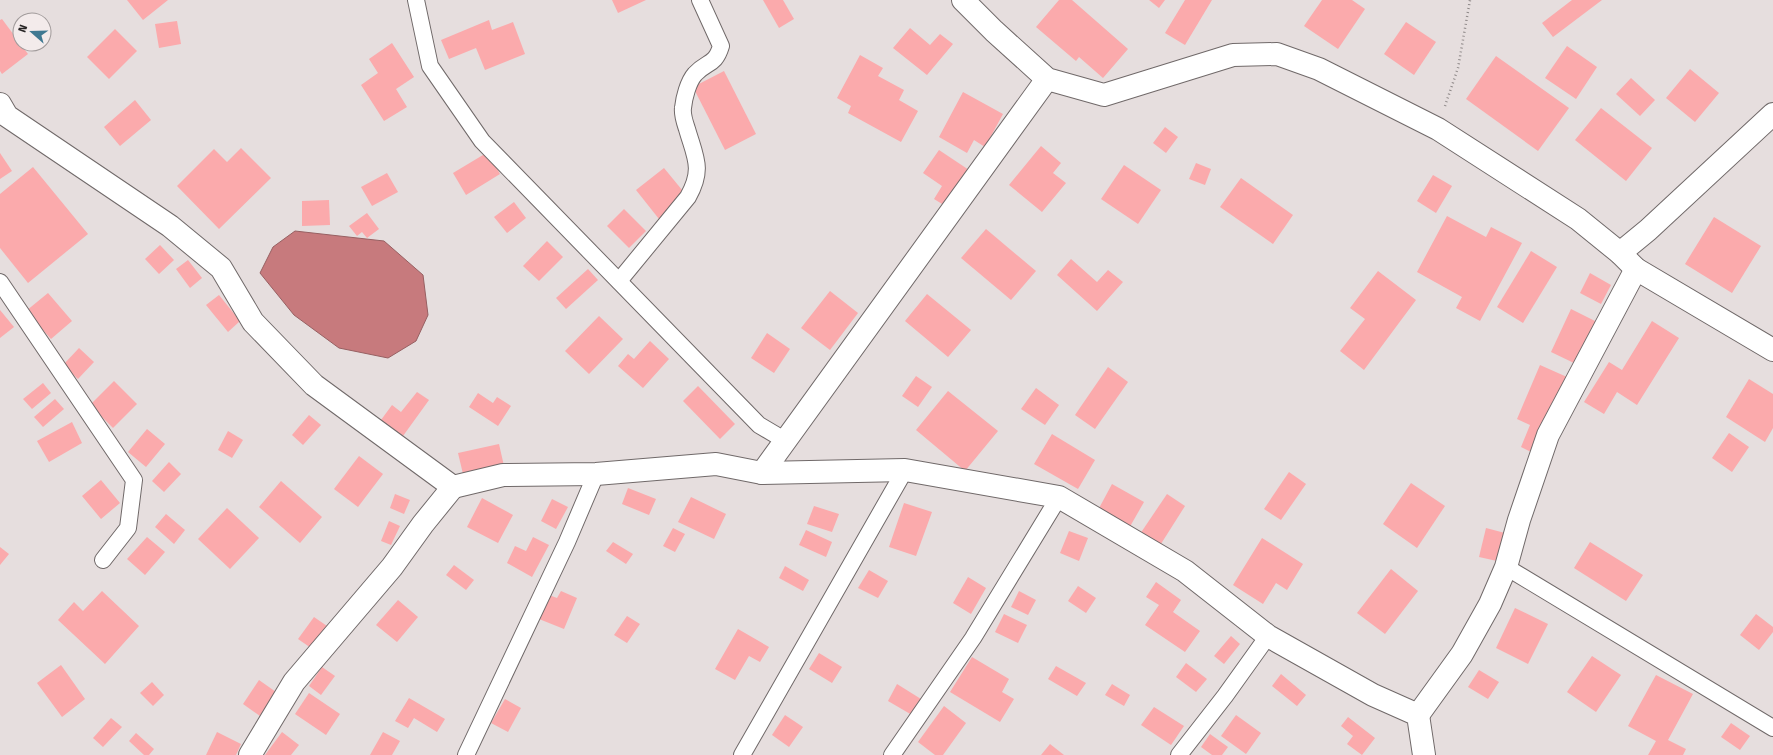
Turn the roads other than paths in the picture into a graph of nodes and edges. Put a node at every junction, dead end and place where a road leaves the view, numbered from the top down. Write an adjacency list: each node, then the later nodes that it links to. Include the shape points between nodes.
1 (416, 0): 9 (lane, via 430,66 482,141)
2 (700, 0): 9 (lane, via 721,46 718,56 694,75 682,110 698,172 688,196)
3 (963, 0): 4 (street)
4 (1047, 79): 7 (street, via 1104,95 1233,55 1277,54 1319,69 1438,129 1578,219); 12 (street)
5 (2, 114): 16 (street, via 170,226 221,268 253,322 314,385)
6 (1773, 114): 7 (street)
7 (1620, 253): 8 (street)
8 (1636, 269): 11 (street); 19 (street, via 1548,435)
9 (619, 281): 12 (lane, via 759,426)
10 (0, 282): 18 (lane, via 134,480 128,528)
11 (1773, 350)
12 (786, 441): 14 (street)
13 (906, 470): 14 (street); 17 (street); 25 (lane)
14 (762, 473): 15 (street, via 716,464)
15 (596, 474): 16 (street, via 502,475); 24 (lane, via 567,542)
16 (453, 488): 23 (street, via 392,567 294,682)
17 (1059, 497): 20 (street, via 1185,571); 26 (lane, via 973,638)
18 (103, 560)
19 (1506, 567): 21 (street, via 1490,604 1462,654); 22 (lane)
20 (1268, 636): 21 (street, via 1373,695); 27 (lane, via 1226,696)
21 (1418, 715): 28 (street)
22 (1773, 728)
23 (250, 755)
24 (466, 755)
25 (742, 755)
26 (892, 755)
27 (1179, 755)
28 (1424, 755)

